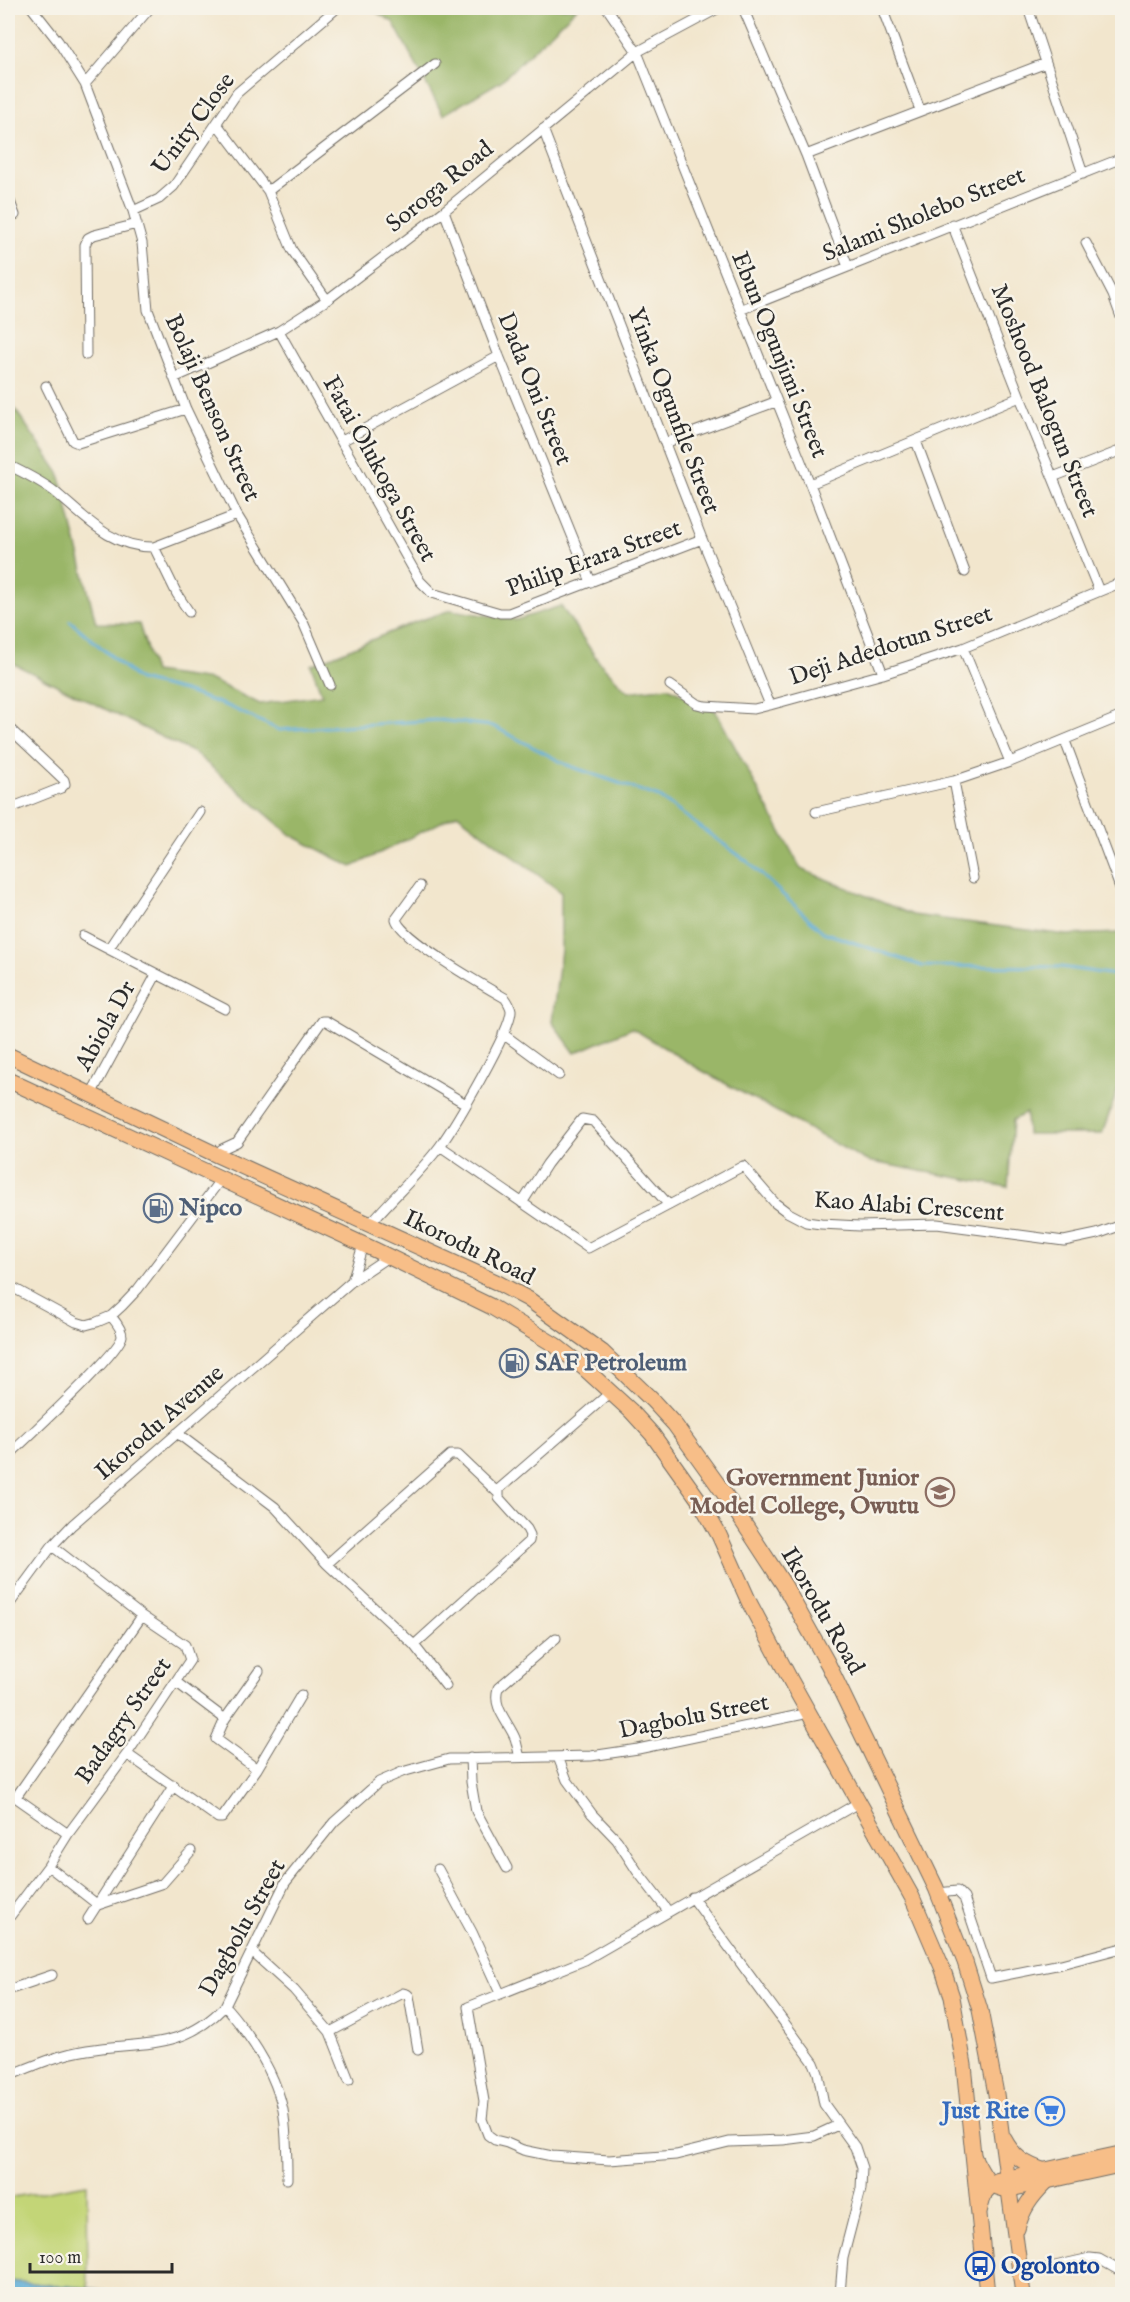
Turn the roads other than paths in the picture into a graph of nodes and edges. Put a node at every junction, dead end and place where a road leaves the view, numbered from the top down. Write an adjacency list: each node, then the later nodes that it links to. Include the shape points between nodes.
1 (32, 8): 12 (street, Bolaji Benson Street)
2 (150, 8): 12 (street)
3 (337, 8): 14 (street, Unity Close, via 237,93)
4 (606, 8): 9 (street, Ebun Ogunjimi Street)
5 (719, 8): 9 (street, Soroga Road)
6 (743, 8): 16 (street)
7 (882, 8): 13 (street)
8 (1028, 8): 10 (street)
9 (637, 52): 15 (street, Soroga Road); 31 (street, Ebun Ogunjimi Street)
10 (1046, 63): 13 (street); 18 (street)
11 (435, 64): 19 (street)
12 (85, 84): 21 (street, Bolaji Benson Street)
13 (920, 110): 16 (street)
14 (217, 124): 19 (street); 21 (street, Unity Close, via 174,186 159,199)
15 (543, 129): 22 (street, Soroga Road); 43 (street, Yinka Ogunfile Street)
16 (806, 155): 27 (street)
17 (1122, 158): 18 (street, Salami Sholebo Street)
18 (1083, 174): 25 (street, Salami Sholebo Street)
19 (268, 191): 30 (street, via 292,250)
20 (8, 196): 23 (street)
21 (133, 211): 24 (street, Bolaji Benson Street)
22 (444, 211): 30 (street, Soroga Road); 35 (street, Dada Oni Street)
23 (15, 215)
24 (137, 224): 34 (street, via 94,235 85,245); 36 (street, Bolaji Benson Street, via 148,310)
25 (952, 224): 27 (street, Salami Sholebo Street); 38 (street, Moshood Balogun Street)
26 (1086, 243): 29 (street)
27 (848, 267): 31 (street, Salami Sholebo Street)
28 (1122, 291): 29 (street)
29 (1113, 295): 32 (street)
30 (327, 300): 33 (street, Soroga Road)
31 (740, 310): 39 (street, Ebun Ogunjimi Street)
32 (1122, 320)
33 (279, 331): 36 (street, Soroga Road); 41 (street, Fatai Olukoga Street)
34 (86, 355)
35 (499, 356): 41 (street); 52 (street, Dada Oni Street)
36 (174, 378): 40 (street, Bolaji Benson Street)
37 (46, 386): 40 (street, via 73,441 78,443)
38 (1020, 397): 42 (street); 46 (street, Moshood Balogun Street)
39 (775, 402): 43 (street); 47 (street, Ebun Ogunjimi Street)
40 (186, 409): 48 (street, Bolaji Benson Street)
41 (342, 441): 55 (street, Fatai Olukoga Street, via 420,581 432,593)
42 (916, 441): 47 (street); 51 (street)
43 (665, 443): 49 (street, Yinka Ogunfile Street)
44 (1122, 450): 46 (street)
45 (10, 466): 50 (street, via 35,478 102,531 125,543)
46 (1053, 477): 54 (street, Moshood Balogun Street)
47 (810, 484): 58 (street, Ebun Ogunjimi Street)
48 (237, 514): 50 (street); 59 (street, Bolaji Benson Street, via 303,622)
49 (702, 539): 52 (street, Philip Erara Street); 61 (street, Yinka Ogunfile Street)
50 (154, 547): 56 (street)
51 (965, 572)
52 (591, 582): 55 (street, Philip Erara Street, via 509,613)
53 (1122, 582): 54 (street, Deji Adedotun Street)
54 (1099, 591): 57 (street, Deji Adedotun Street)
55 (465, 604)
56 (189, 612)
57 (963, 648): 58 (street, Deji Adedotun Street); 65 (street)
58 (883, 674): 61 (street, Deji Adedotun Street)
59 (330, 685)
60 (670, 685): 61 (street, Deji Adedotun Street, via 705,706 754,709)
61 (770, 705)
62 (1122, 716): 64 (street)
63 (8, 727): 67 (street, via 65,784)
64 (1065, 741): 65 (street); 72 (street)
65 (1010, 762): 66 (street)
66 (954, 781): 69 (street); 70 (street)
67 (8, 809)
68 (200, 812): 74 (street)
69 (816, 812)
70 (974, 878)
71 (420, 886): 77 (street, via 397,923 427,949 504,998 511,1011)
72 (1122, 892)
73 (83, 936): 74 (street)
74 (109, 948): 75 (street)
75 (156, 975): 76 (street); 81 (street, Abiola Dr)
76 (225, 1009)
77 (503, 1034): 79 (street); 82 (street)
78 (8, 1055): 81 (highway, Ikorodu Road)
79 (559, 1075)
80 (8, 1080): 85 (highway, Ikorodu Road)
81 (90, 1096): 84 (highway, Ikorodu Road)
82 (466, 1104): 83 (street); 84 (street, via 322,1021 237,1142)
83 (440, 1146): 86 (street, Kao Alabi Crescent); 88 (street)
84 (217, 1155): 88 (highway, Ikorodu Road)
85 (221, 1179): 90 (highway, Ikorodu Road); 94 (street, via 138,1289)
86 (522, 1203): 87 (street, Kao Alabi Crescent, via 588,1248); 87 (street, via 547,1164 586,1118)
87 (668, 1204): 89 (street, Kao Alabi Crescent, via 743,1166 776,1203 806,1222 860,1226 937,1224 1064,1241)
88 (369, 1225): 124 (highway, Ikorodu Road, via 528,1299 602,1352 675,1425 784,1585 832,1673)
89 (1122, 1225)
90 (363, 1245): 91 (highway, Ikorodu Road); 92 (street)
91 (388, 1257): 92 (street, Ikorodu Avenue); 95 (highway, Ikorodu Road, via 526,1326)
92 (351, 1281): 96 (street, Ikorodu Avenue)
93 (8, 1285): 94 (street, via 76,1322 86,1325)
94 (111, 1316): 97 (street, via 122,1336 119,1344)
95 (611, 1392): 98 (street); 109 (highway, Ikorodu Road, via 652,1434 699,1500)
96 (177, 1433): 99 (street, Ikorodu Avenue); 100 (street, via 274,1507)
97 (8, 1455)
98 (498, 1493): 100 (street, via 458,1455 450,1455); 104 (street, via 527,1529 529,1540)
99 (52, 1546): 101 (street, Ikorodu Avenue); 102 (street, Badagry Street)
100 (327, 1564): 104 (street)
101 (8, 1606)
102 (142, 1616): 106 (street, Badagry Street, via 185,1645 190,1660); 117 (street)
103 (556, 1638): 112 (street, via 498,1688 495,1696)
104 (414, 1645): 107 (street)
105 (259, 1671): 110 (street)
106 (176, 1682): 110 (street); 111 (street, Badagry Street)
107 (446, 1686)
108 (301, 1695): 115 (street)
109 (809, 1713): 113 (street, Dagbolu Street, via 638,1749); 118 (highway, Ikorodu Road)
110 (225, 1719): 115 (street, via 216,1739)
111 (127, 1754): 116 (street); 119 (street, Badagry Street)
112 (520, 1757): 113 (street, Dagbolu Street); 114 (street, Dagbolu Street)
113 (558, 1757): 127 (street, via 579,1797 617,1839)
114 (470, 1758): 123 (street, via 476,1811); 131 (street, Dagbolu Street, via 449,1759 402,1772 379,1782 359,1798 334,1822 285,1883)
115 (257, 1769): 116 (street, via 222,1818)
116 (174, 1785): 126 (street)
117 (12, 1794): 119 (street)
118 (858, 1803): 125 (street); 143 (highway, Ikorodu Road, via 912,1897 944,1974 964,2065)
119 (68, 1834): 121 (street, Badagry Street)
120 (191, 1851): 126 (street, via 163,1883)
121 (48, 1866): 126 (street); 128 (street, Badagry Street)
122 (438, 1869): 134 (street)
123 (507, 1869)
124 (938, 1893): 130 (street, via 957,1891 964,1898 991,1978); 141 (highway, Ikorodu Road, via 980,2010)
125 (692, 1897): 127 (street); 140 (street, via 814,2063 824,2104)
126 (98, 1905): 129 (street)
127 (668, 1911): 134 (street, via 585,1960)
128 (8, 1919)
129 (88, 1919)
130 (1122, 1948)
131 (252, 1952): 135 (street, Dagbolu Street); 136 (street, via 289,1985)
132 (52, 1975): 133 (street)
133 (8, 1990)
134 (500, 1994): 140 (street, via 468,2007 484,2101 482,2119 488,2135 495,2140 552,2156 609,2160 676,2155 729,2142 813,2136)
135 (225, 2006): 138 (street, Dagbolu Street, via 202,2027 178,2038 59,2056); 146 (street, via 249,2037 276,2089 285,2126)
136 (330, 2032): 137 (street, via 403,1993 409,1996); 139 (street)
137 (418, 2050)
138 (8, 2076)
139 (348, 2080)
140 (838, 2125): 153 (street, via 860,2158 862,2179 843,2258)
141 (1002, 2135): 145 (highway, via 1015,2157); 147 (highway, Ikorodu Road)
142 (1122, 2153): 145 (main road)
143 (974, 2157): 148 (main road); 149 (highway, Ikorodu Road)
144 (1122, 2165): 145 (main road)
145 (1045, 2176): 147 (main road); 150 (highway, via 1028,2200)
146 (287, 2179)
147 (1007, 2184): 148 (main road, via 998,2190); 150 (highway, Ikorodu Road)
148 (990, 2186): 149 (main road, via 981,2204)
149 (979, 2221): 154 (highway, Ikorodu Road)
150 (1015, 2235): 152 (highway, Ikorodu Road)
151 (1122, 2272): 152 (street, via 1090,2258)
152 (1020, 2274): 155 (highway, Ikorodu Road)
153 (840, 2295)
154 (987, 2295)
155 (1023, 2295)

